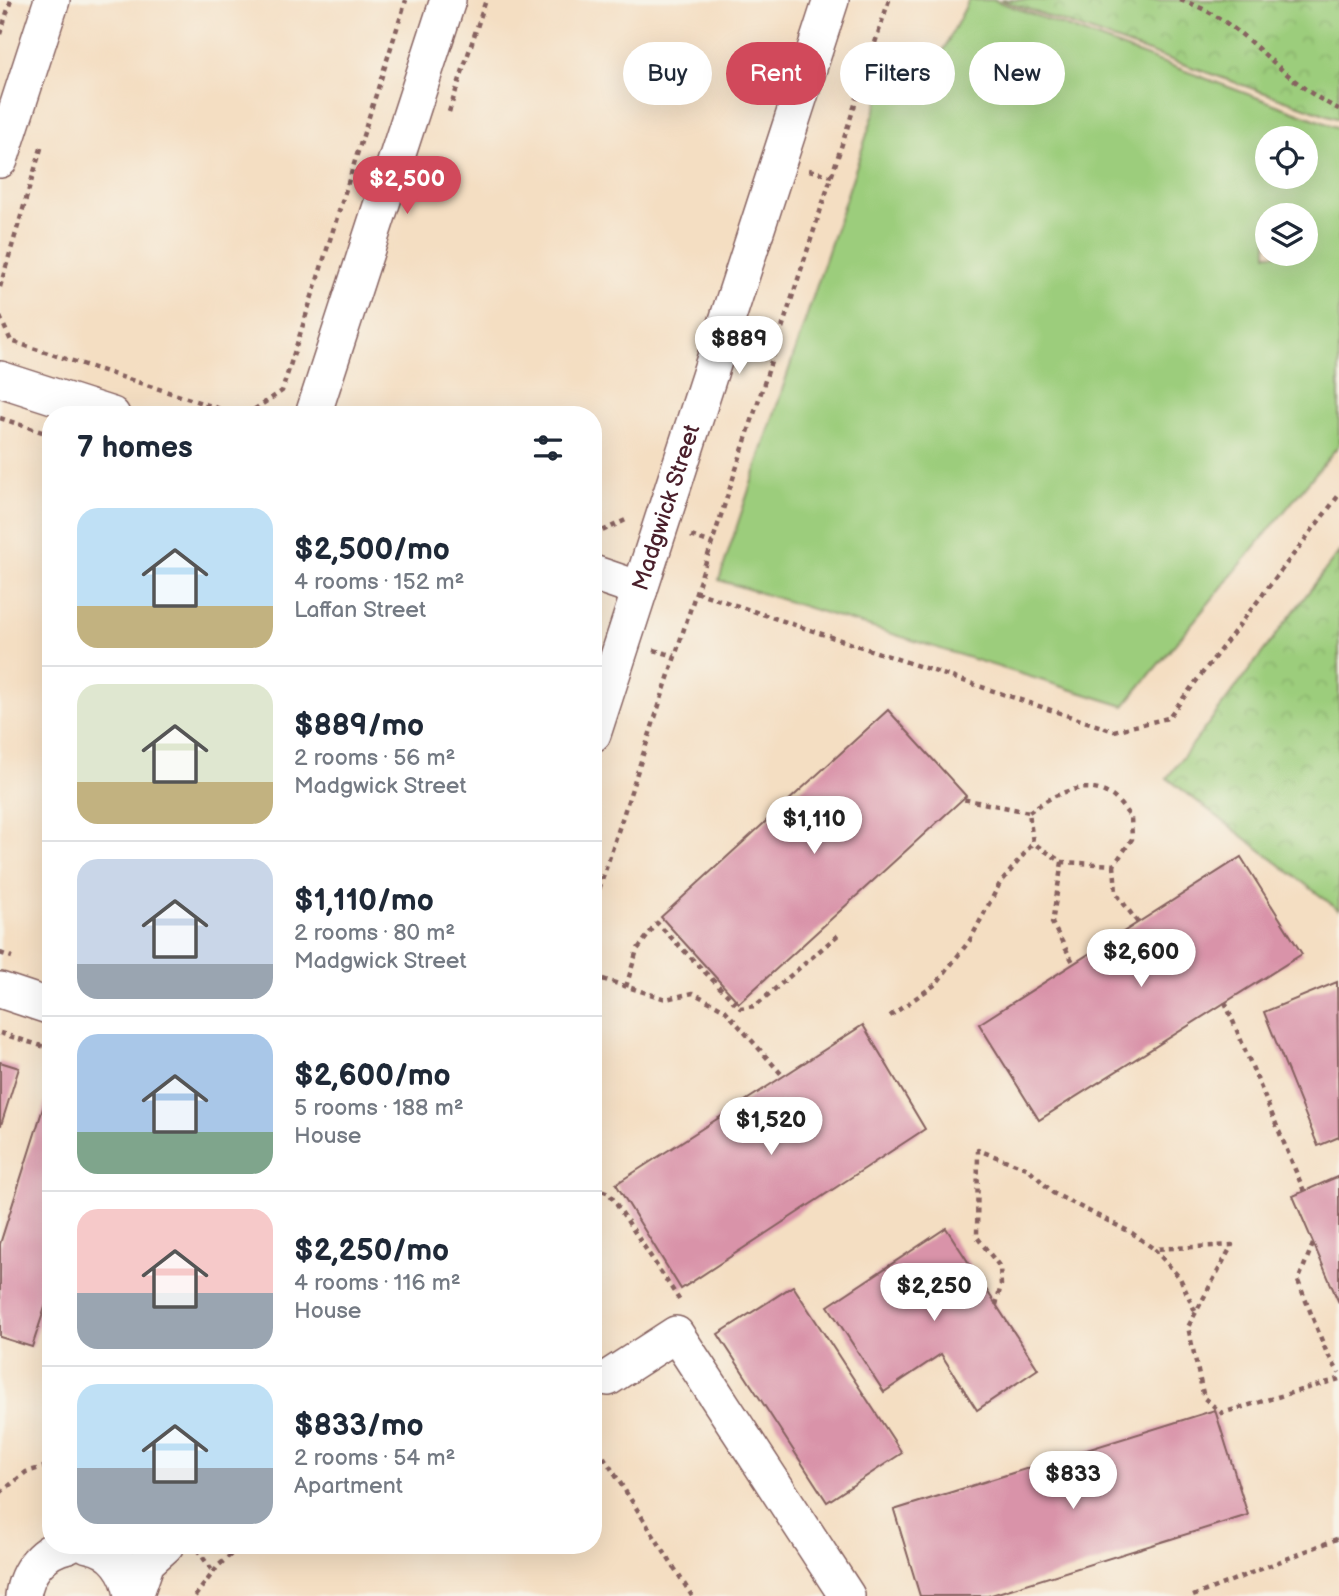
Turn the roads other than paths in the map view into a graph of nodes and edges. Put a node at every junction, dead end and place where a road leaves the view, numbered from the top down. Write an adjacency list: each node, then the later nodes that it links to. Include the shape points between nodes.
1 (52, 0): 4 (street)
2 (447, 0): 7 (street)
3 (831, 0): 9 (street, Madgwick Street)
4 (0, 160)
5 (0, 379): 6 (street)
6 (84, 406)
7 (316, 406)
8 (602, 576): 9 (street)
9 (640, 589): 10 (street, Madgwick Street)
10 (602, 706)
11 (0, 990): 12 (street)
12 (42, 1004)
13 (608, 1378): 19 (street, via 676,1334)
14 (46, 1554): 17 (street, via 32,1568)
15 (109, 1554): 18 (street, via 122,1566)
16 (155, 1554): 18 (street, via 146,1562)
17 (23, 1596)
18 (133, 1596)
19 (847, 1596)

